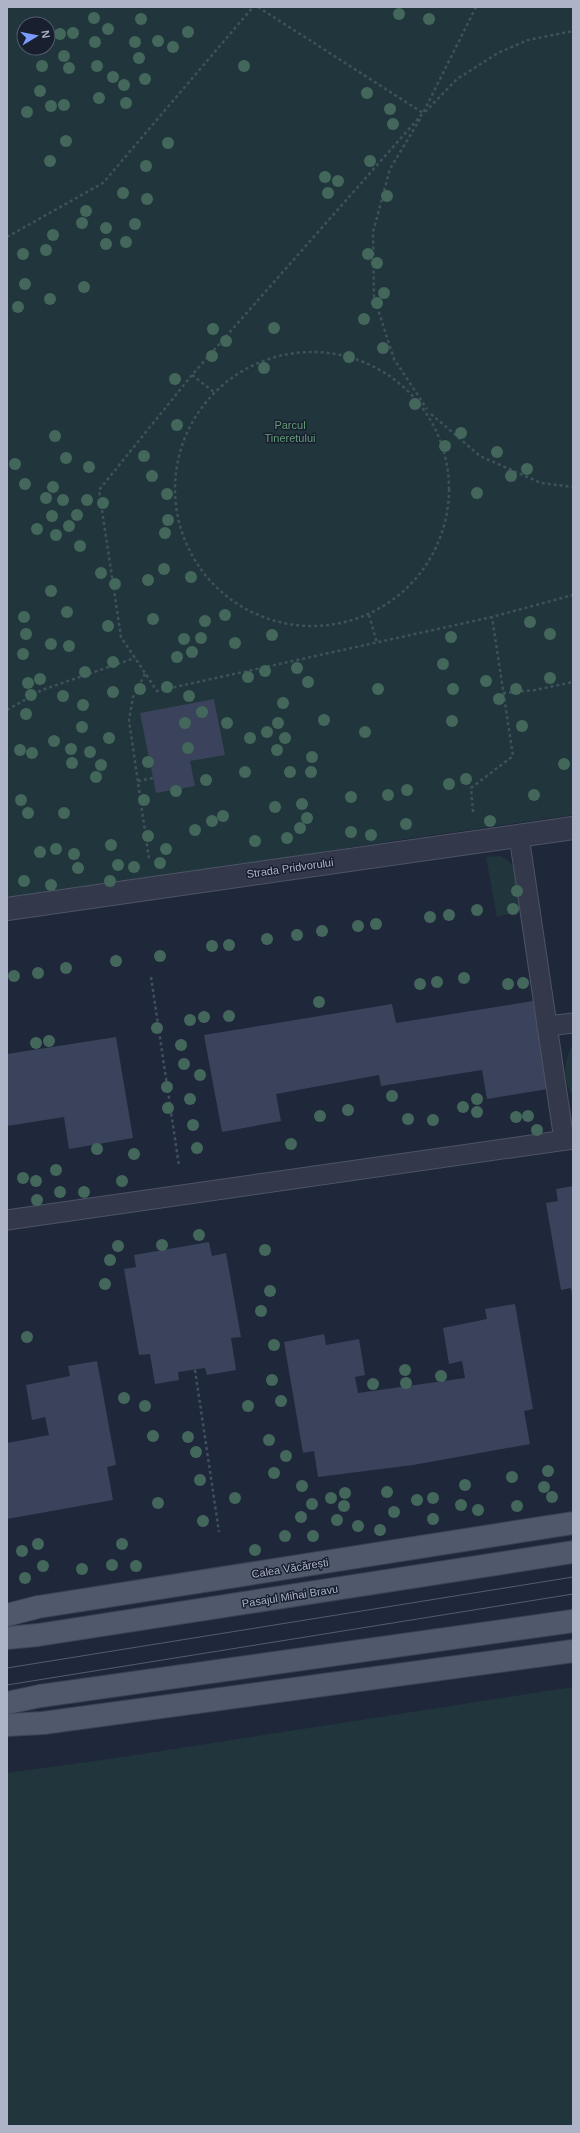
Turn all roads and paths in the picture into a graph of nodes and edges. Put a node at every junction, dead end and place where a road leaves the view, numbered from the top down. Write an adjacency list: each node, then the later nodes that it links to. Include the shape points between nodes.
1 (253, 7): 6 (path, via 103,183)
2 (258, 7): 5 (path)
3 (476, 7): 5 (path)
4 (573, 31): 5 (path, via 528,40 498,53 457,79)
5 (423, 113): 7 (path); 9 (path, via 390,169 373,232 374,297 394,359)
6 (7, 237)
7 (192, 375): 8 (path); 15 (path, via 99,490 121,637)
8 (215, 393): 9 (path, via 234,376 274,357 317,352 360,361 398,383); 12 (path, via 202,406 181,445 174,488 181,532 200,571 234,604 277,623 323,627)
9 (430, 413): 10 (path, via 480,456 541,483); 12 (path, via 445,459 448,506 435,551 407,589)
10 (573, 487)
11 (573, 595): 13 (path)
12 (369, 615): 14 (path)
13 (492, 617): 14 (path); 18 (path)
14 (377, 642): 16 (path, via 157,691)
15 (135, 658): 16 (path); 19 (path, via 42,690)
16 (145, 674): 21 (path, via 133,696 129,720)
17 (573, 682): 18 (path, via 535,690)
18 (503, 693): 22 (path, via 513,756 471,788)
19 (7, 710)
20 (153, 778): 21 (path)
21 (138, 781): 25 (path)
22 (474, 815)
23 (573, 828): 24 (street, Strada Pridvorului)
24 (519, 836): 25 (street, Strada Pridvorului); 29 (lane)
25 (153, 888): 26 (street, Strada Pridvorului)
26 (7, 909)
27 (151, 977): 31 (path)
28 (573, 1023): 29 (lane)
29 (547, 1026): 30 (lane)
30 (569, 1139): 31 (lane)
31 (183, 1194): 32 (lane)
32 (7, 1220)
33 (195, 1370): 35 (path)
34 (573, 1523): 37 (main road, Calea Văcărești)
35 (219, 1532)
36 (573, 1552): 39 (main road, Pasajul Mihai Bravu)
37 (7, 1614)
38 (573, 1621): 41 (main road, via 40,1696)
39 (7, 1638)
40 (573, 1651): 42 (main road, via 43,1723)
41 (7, 1703)
42 (7, 1725)

